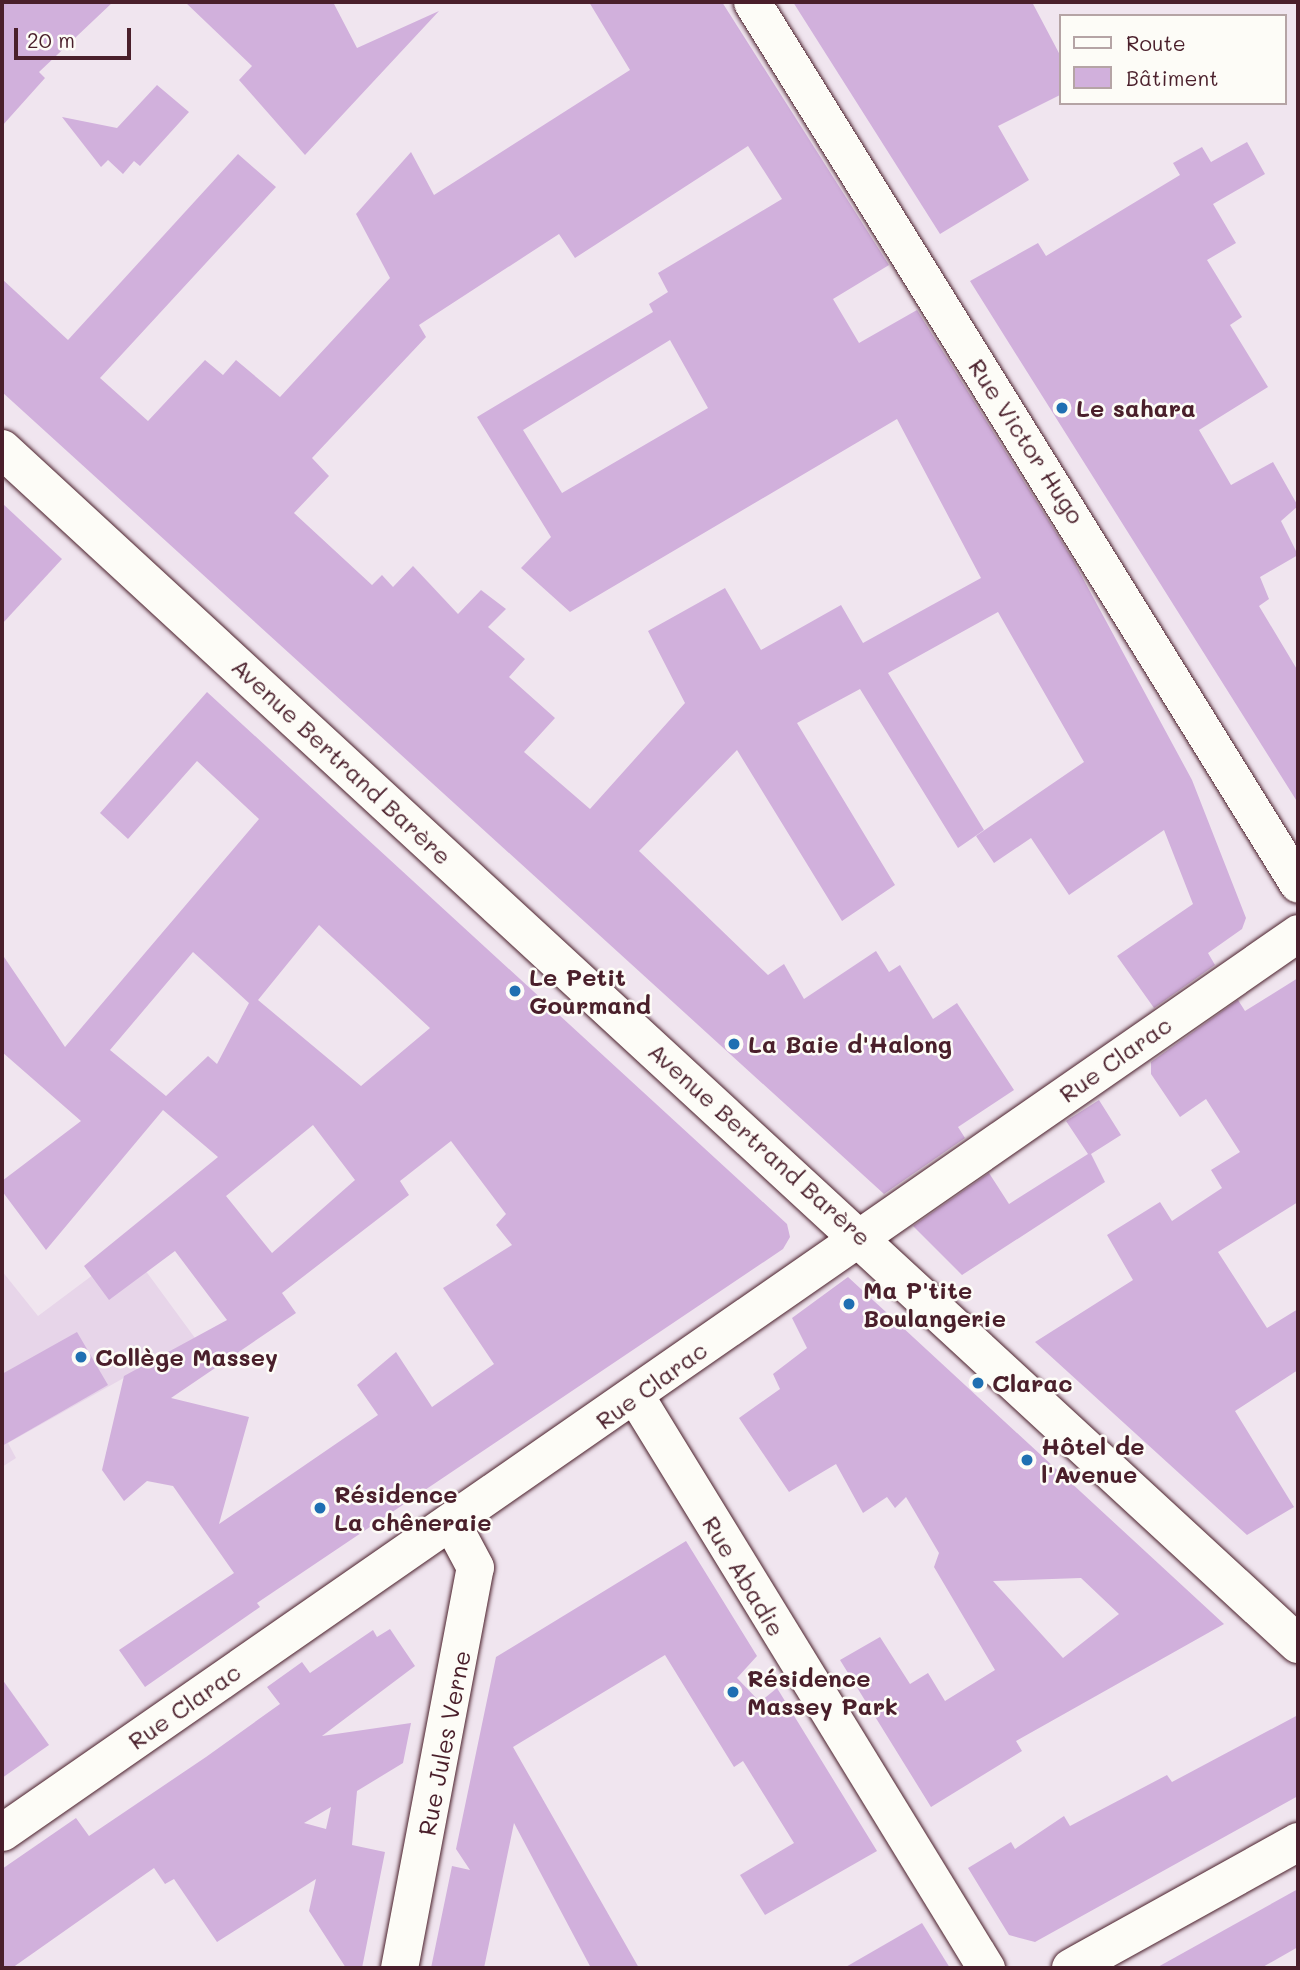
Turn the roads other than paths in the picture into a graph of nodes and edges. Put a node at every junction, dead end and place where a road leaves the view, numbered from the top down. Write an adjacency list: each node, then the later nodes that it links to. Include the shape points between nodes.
1 (752, 2): 3 (street, Rue Victor Hugo)
2 (2, 449): 5 (main road, Avenue Bertrand Barère)
3 (1298, 884)
4 (1298, 933): 5 (street, Rue Clarac)
5 (860, 1235): 6 (street, Rue Clarac); 8 (main road, Avenue Bertrand Barère)
6 (636, 1397): 7 (street, Rue Clarac); 12 (street, Rue Abadie)
7 (451, 1522): 9 (street, Rue Clarac); 11 (street, Rue Jules Verne, via 475,1567)
8 (1298, 1644)
9 (2, 1832)
10 (1298, 1842): 13 (main road)
11 (399, 1968)
12 (986, 1968)
13 (1071, 1968)

